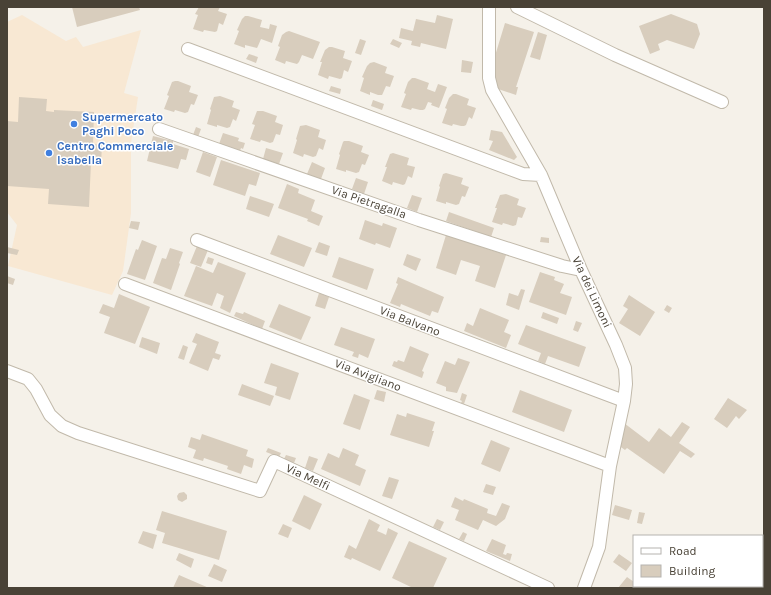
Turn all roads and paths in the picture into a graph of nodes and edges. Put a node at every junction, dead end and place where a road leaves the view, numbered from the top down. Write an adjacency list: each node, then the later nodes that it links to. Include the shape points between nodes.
1 (489, 7): 6 (street, Via dei Limoni, via 489,78 492,90)
2 (517, 7): 4 (street, via 615,55)
3 (188, 49): 6 (street, via 524,174)
4 (722, 102)
5 (159, 129): 8 (street, Via Pietragalla, via 419,220)
6 (540, 175): 8 (street, Via dei Limoni)
7 (197, 240): 11 (street, Via Balvano)
8 (581, 270): 11 (street, Via dei Limoni, via 625,368)
9 (125, 284): 12 (street, Via Avigliano)
10 (7, 371): 13 (street, Via Melfi, via 28,379 50,415 62,426 78,433 260,491 274,461)
11 (624, 401): 12 (street, Via dei Limoni)
12 (610, 466): 14 (street, Via dei Limoni, via 599,547)
13 (548, 588)
14 (584, 588)

